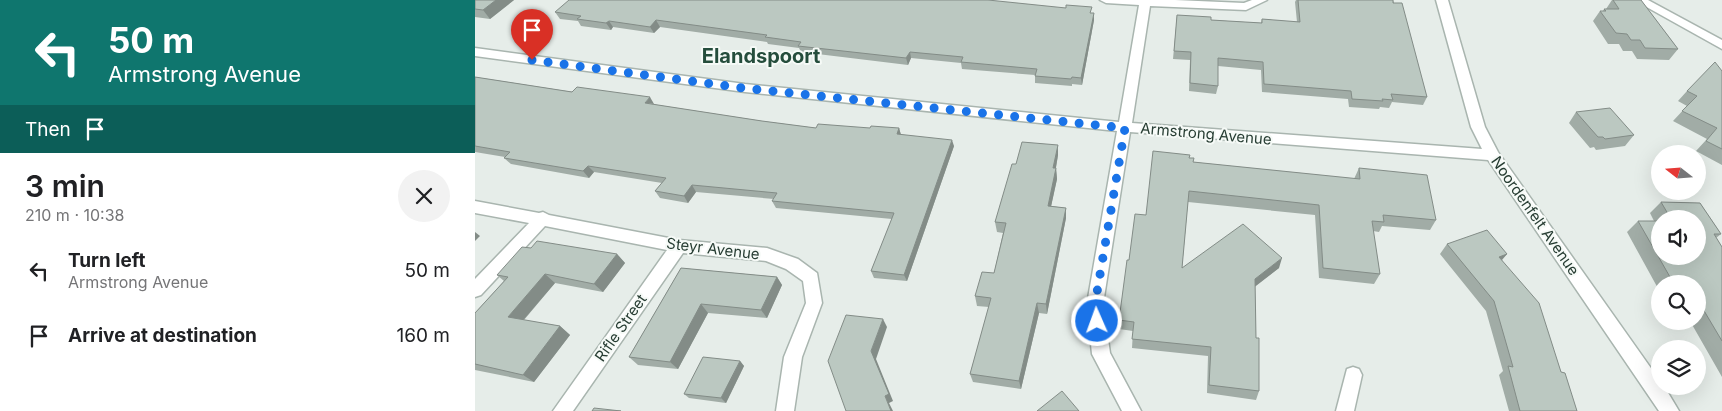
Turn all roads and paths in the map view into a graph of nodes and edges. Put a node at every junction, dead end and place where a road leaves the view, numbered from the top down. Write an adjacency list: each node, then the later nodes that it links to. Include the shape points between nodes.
1 (1106, 0): 5 (street)
2 (1261, 0): 5 (street, via 1246,7)
3 (1442, 0): 9 (street, Noordenfelt Avenue, via 1478,127)
4 (1640, 0): 6 (street)
5 (1145, 3): 8 (street)
6 (1722, 45)
7 (475, 52): 8 (street, Armstrong Avenue, via 743,88)
8 (1125, 128): 9 (street, Armstrong Avenue); 17 (street, via 1095,304 1101,354)
9 (1492, 155): 19 (street, Noordenfelt Avenue)
10 (475, 207): 11 (street, Steyr Avenue)
11 (543, 218): 12 (street, Steyr Avenue); 13 (street)
12 (679, 246): 15 (street, Rifle Street); 16 (street, Steyr Avenue, via 767,256 792,264 811,278 814,303 793,357)
13 (475, 290)
14 (1353, 375): 18 (street)
15 (562, 411)
16 (785, 411)
17 (1132, 411)
18 (1345, 411)
19 (1670, 411)

